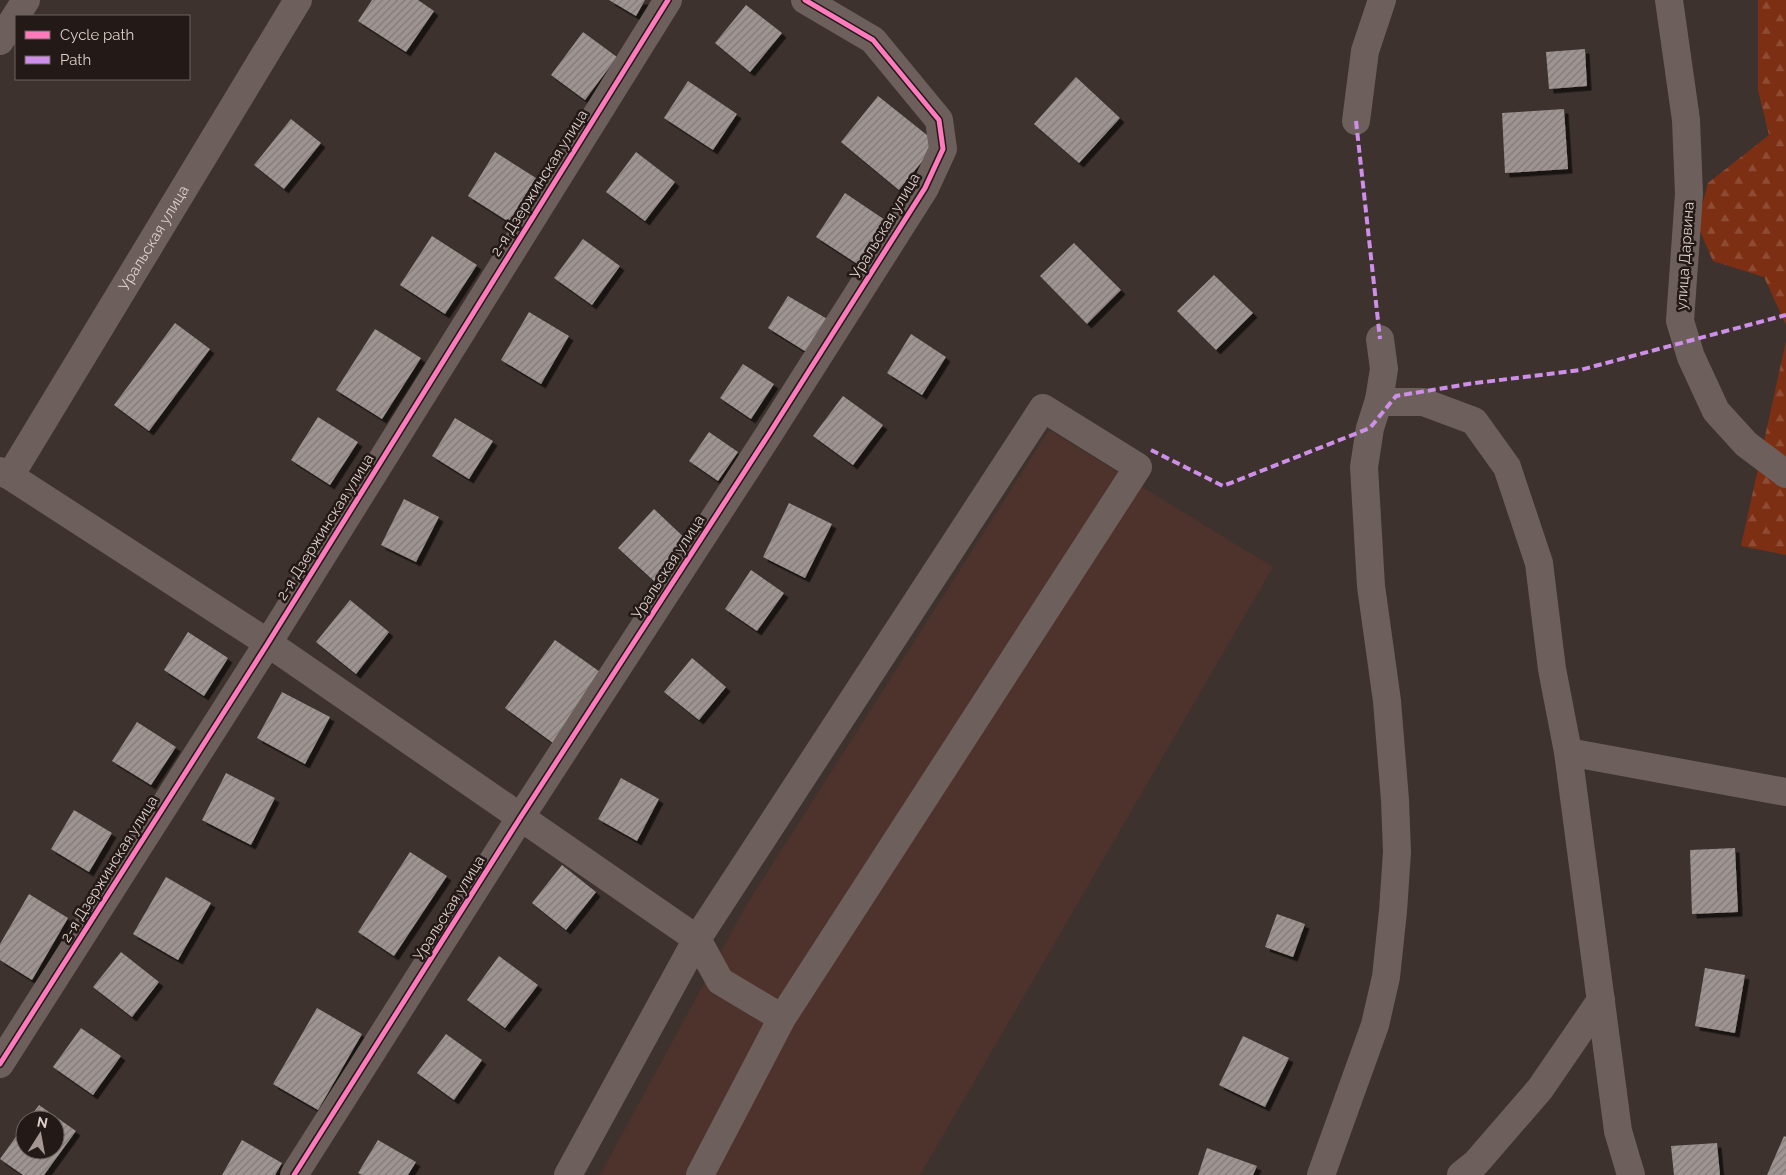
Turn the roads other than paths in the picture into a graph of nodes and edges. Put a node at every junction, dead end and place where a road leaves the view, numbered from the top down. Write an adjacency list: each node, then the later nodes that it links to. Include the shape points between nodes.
1 (26, 0): 7 (street)
2 (298, 0): 13 (street, Уральская улица)
3 (668, 0): 15 (street, 2-я Дзержинская улица)
4 (804, 0): 18 (street, Уральская улица, via 873,40 939,120 942,149 920,196)
5 (1382, 0): 10 (street, via 1365,51)
6 (1669, 0): 14 (street, улица Дарвина, via 1686,120 1689,194 1680,321 1691,356 1716,411 1746,444)
7 (16, 15)
8 (15, 17): 9 (street)
9 (0, 41)
10 (1356, 121)
11 (1380, 339): 12 (street, via 1384,369)
12 (1379, 400): 16 (street, via 1423,402 1474,421 1508,467 1539,563 1552,669); 26 (street, via 1370,428 1364,466 1371,586 1388,701 1395,800 1397,852 1393,911 1386,977 1375,1025)
13 (5, 474): 15 (street)
14 (1786, 474)
15 (268, 644): 18 (street); 22 (street, 2-я Дзержинская улица)
16 (1568, 752): 17 (street); 20 (street)
17 (1786, 792)
18 (520, 818): 19 (street); 23 (street, Уральская улица)
19 (697, 939): 21 (street, via 720,981); 21 (street, via 1043,408 1138,467); 24 (street)
20 (1601, 1000): 27 (street, via 1540,1089 1476,1163); 28 (street, via 1618,1131)
21 (782, 1018): 25 (street)
22 (0, 1064)
23 (294, 1175)
24 (568, 1175)
25 (700, 1175)
26 (1321, 1175)
27 (1461, 1175)
28 (1631, 1175)

